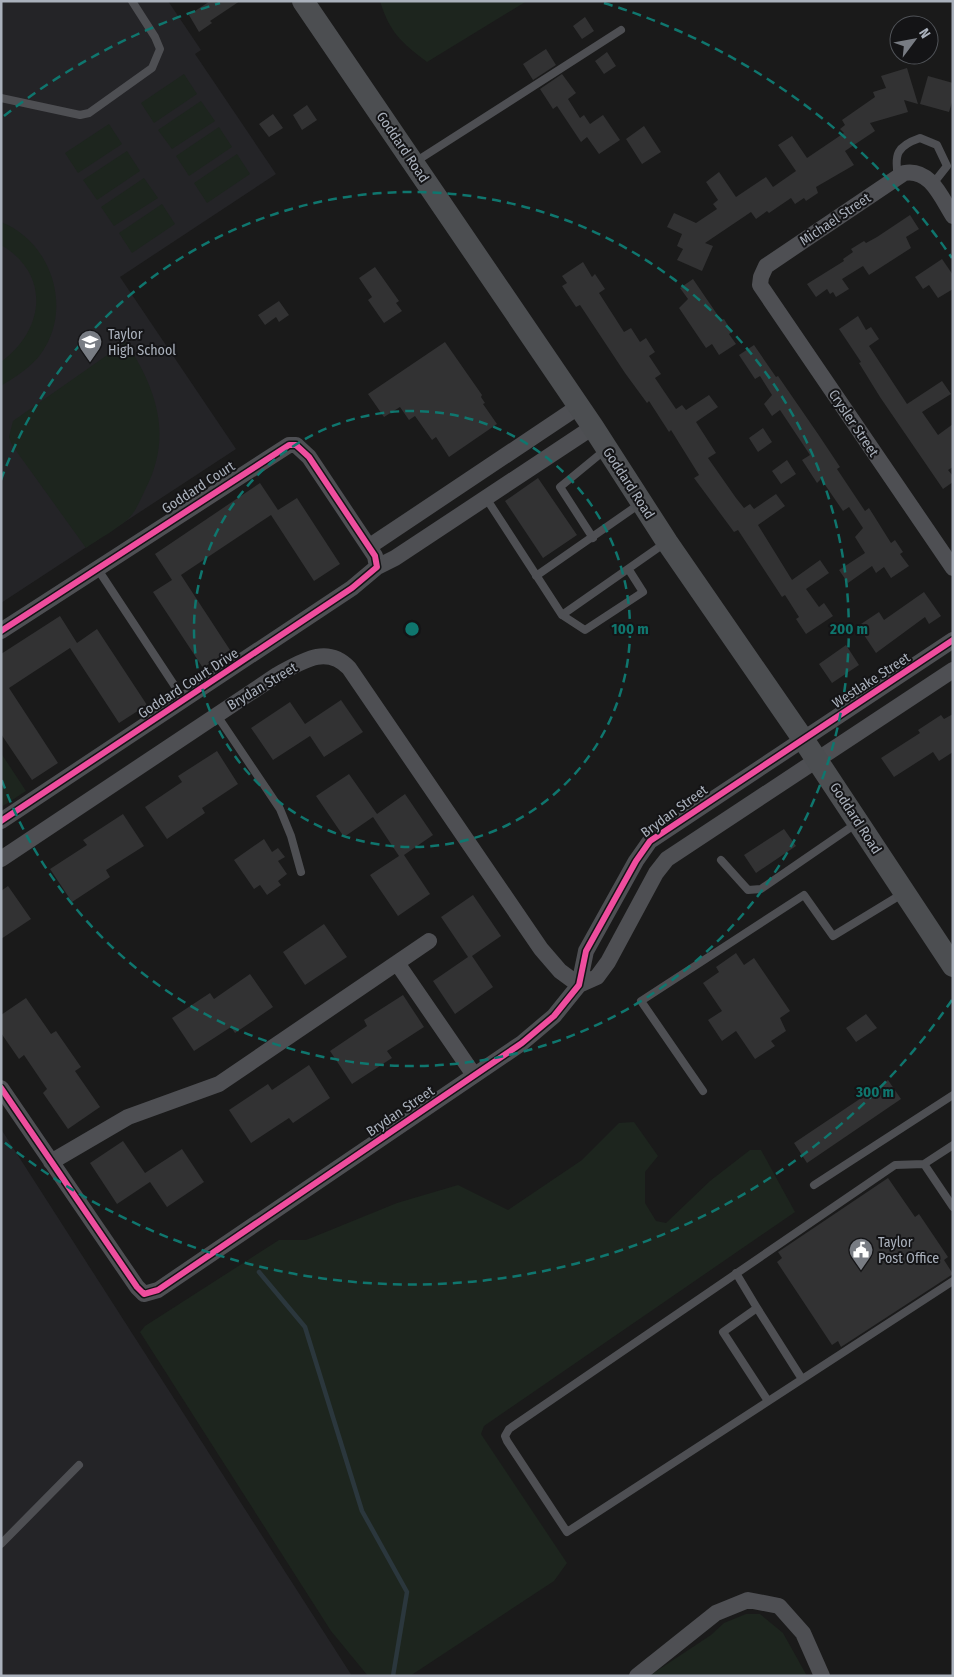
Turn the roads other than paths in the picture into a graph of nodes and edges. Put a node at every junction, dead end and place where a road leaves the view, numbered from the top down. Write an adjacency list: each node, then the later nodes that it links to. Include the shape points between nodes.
1 (132, 1): 4 (lane, via 160,49 152,68 89,113 80,115)
2 (303, 1): 5 (main road, Goddard Road)
3 (622, 30): 5 (lane)
4 (1, 98)
5 (414, 163): 10 (main road, Goddard Road)
6 (898, 177): 7 (street, Michael Street, via 917,172 928,178); 7 (lane, via 896,154 920,138 936,145 947,166); 9 (street, Michael Street, via 766,266)
7 (932, 185): 8 (street)
8 (953, 216)
9 (761, 277): 19 (street, Crysler Street, via 762,290)
10 (578, 407): 11 (main road, Goddard Road); 17 (street)
11 (592, 427): 12 (main road, Goddard Road); 13 (street)
12 (607, 449): 14 (main road, Goddard Road); 15 (lane, via 560,486)
13 (485, 497): 17 (street, via 395,558); 21 (lane)
14 (642, 502): 15 (lane); 16 (main road, Goddard Road)
15 (593, 538): 21 (lane)
16 (667, 542): 20 (lane); 28 (main road, Goddard Road)
17 (374, 556): 18 (street, Goddard Court, via 309,457 296,445 289,445); 26 (street, Goddard Court Drive, via 352,588)
18 (97, 568): 23 (street, Goddard Court); 26 (lane)
19 (953, 568)
20 (629, 570): 22 (lane); 22 (lane, via 643,592 585,630)
21 (536, 576): 22 (lane)
22 (562, 615)
23 (1, 631)
24 (953, 640): 28 (street, Westlake Street)
25 (953, 670): 29 (street)
26 (184, 701): 30 (street, Goddard Court Drive)
27 (216, 714): 32 (street, Brydan Street); 34 (lane, via 280,809); 39 (street, Brydan Street, via 307,659 322,656 340,659 541,950 560,971)
28 (803, 739): 29 (main road, Goddard Road); 39 (street, Brydan Street, via 650,841 586,951)
29 (816, 759): 31 (main road, Goddard Road); 39 (street, Brydan Street, via 667,859 656,873 608,962 597,977)
30 (1, 821)
31 (859, 822): 33 (lane, via 761,889 748,890); 35 (main road, Goddard Road)
32 (1, 859)
33 (721, 860)
34 (301, 872)
35 (904, 893): 38 (main road, Goddard Road); 42 (lane, via 834,936 804,894 641,1001)
36 (429, 941): 37 (street)
37 (397, 963): 40 (street); 45 (street, via 219,1084 128,1117)
38 (953, 966)
39 (579, 985): 40 (street, Brydan Street, via 554,1016 522,1043)
40 (474, 1075): 45 (street, Brydan Street, via 150,1293 144,1294 137,1288)
41 (1, 1088): 45 (street, Brydan Street)
42 (703, 1091)
43 (953, 1095): 47 (lane)
44 (953, 1145): 46 (lane)
45 (51, 1162)
46 (924, 1164): 48 (lane); 49 (lane, via 895,1165)
47 (814, 1185)
48 (953, 1206)
49 (736, 1273): 51 (lane); 53 (lane, via 509,1428 506,1436 566,1532)
50 (953, 1281): 52 (lane)
51 (757, 1308): 52 (lane); 53 (lane, via 722,1332)
52 (802, 1380): 53 (lane)
53 (768, 1401)
54 (79, 1465): 55 (lane)
55 (1, 1544)
56 (637, 1676): 57 (street, via 716,1613 748,1600 779,1606 803,1633)
57 (822, 1676)

